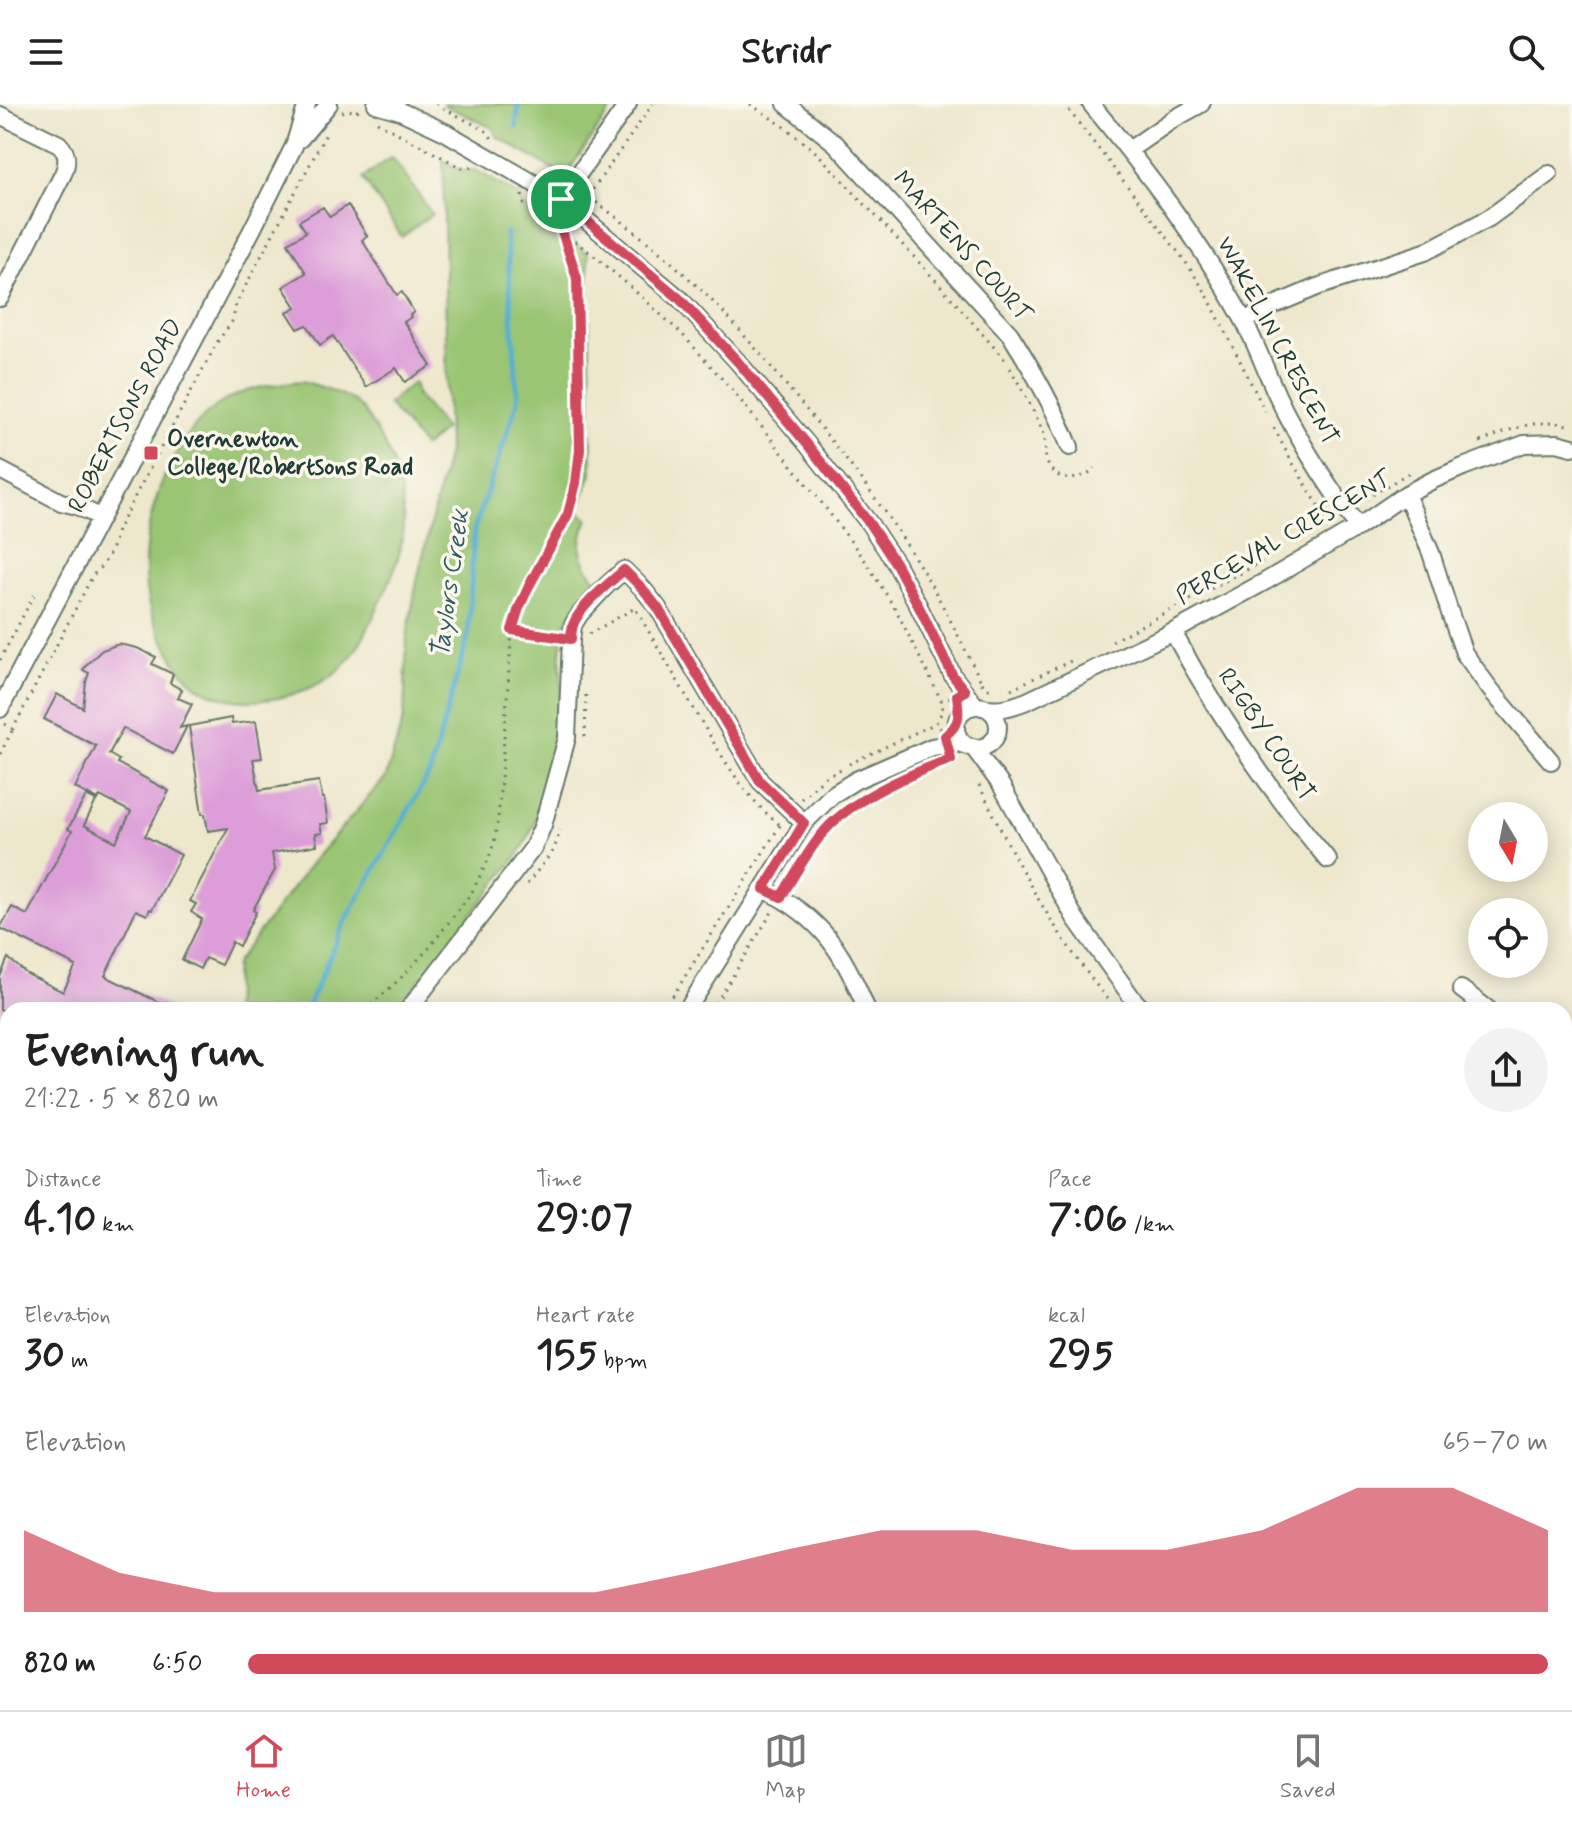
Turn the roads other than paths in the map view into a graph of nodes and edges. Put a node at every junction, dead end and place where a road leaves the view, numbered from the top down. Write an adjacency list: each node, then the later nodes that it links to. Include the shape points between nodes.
1 (307, 104): 10 (street, ROBERTSONS ROAD)
2 (628, 104): 13 (street)
3 (786, 104): 16 (street, MARTENS COURT, via 836,144 1010,334)
4 (1091, 104): 11 (street, WAKELIN CRESCENT)
5 (1201, 104): 11 (street)
6 (396, 108): 8 (street); 13 (street)
7 (333, 110): 10 (street, ROBERTSONS ROAD)
8 (374, 112)
9 (0, 115): 14 (street, via 59,144 67,158)
10 (294, 146): 20 (street, ROBERTSONS ROAD)
11 (1129, 150): 15 (street, WAKELIN CRESCENT, via 1194,237)
12 (1549, 174): 15 (street, via 1489,218 1425,252 1317,287)
13 (561, 199): 23 (street, via 680,299 807,444 896,564 953,676)
14 (0, 298)
15 (1244, 321): 21 (street, WAKELIN CRESCENT, via 1288,419)
16 (1070, 447)
17 (1572, 447): 19 (street, PERCEVAL CRESCENT, via 1524,444)
18 (0, 470): 20 (street, via 61,502 73,515)
19 (1406, 494): 21 (street, PERCEVAL CRESCENT); 31 (street, via 1464,653)
20 (98, 522): 26 (street, ROBERTSONS ROAD)
21 (1358, 527): 22 (street, PERCEVAL CRESCENT)
22 (1173, 632): 24 (street, PERCEVAL CRESCENT); 34 (street, RIGBY COURT, via 1245,753)
23 (954, 696): 25 (street); 27 (street)
24 (1027, 701): 25 (street, PERCEVAL CRESCENT, via 994,710); 28 (street, PERCEVAL CRESCENT)
25 (979, 707): 27 (street); 28 (street, via 993,714)
26 (0, 709)
27 (959, 718): 29 (street); 30 (street, via 959,737)
28 (996, 736): 30 (street, via 984,747); 32 (street)
29 (942, 742): 30 (street); 33 (street, via 844,787)
30 (970, 746): 32 (street)
31 (1551, 761)
32 (1001, 785): 40 (street, via 1075,918)
33 (804, 823): 35 (street); 37 (street, via 760,781 658,608 618,565 573,625 579,637 567,738 533,848)
34 (1328, 860)
35 (764, 889): 38 (street); 39 (street, via 805,914 835,945)
36 (1461, 989): 41 (street)
37 (413, 1002)
38 (692, 1002)
39 (863, 1002)
40 (1136, 1002)
41 (1478, 1002)

